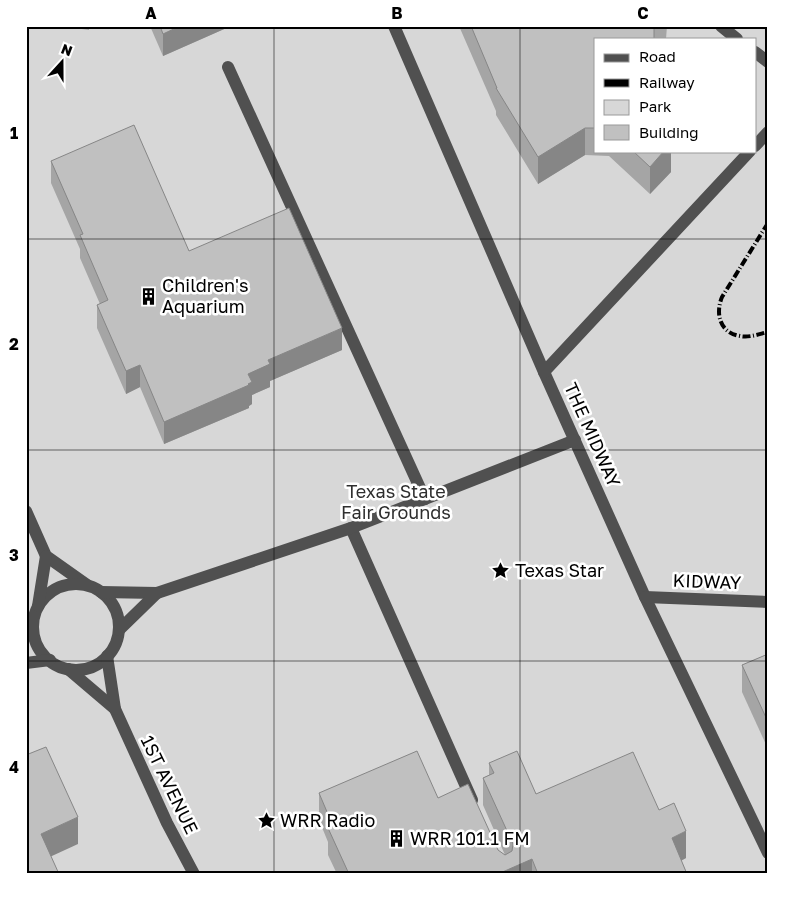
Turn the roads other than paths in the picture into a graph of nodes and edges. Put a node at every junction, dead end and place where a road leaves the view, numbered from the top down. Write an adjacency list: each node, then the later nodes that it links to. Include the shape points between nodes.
1 (394, 26): 10 (street, THE MIDWAY)
2 (721, 26): 3 (street)
3 (736, 38)
4 (756, 53): 5 (street)
5 (768, 62)
6 (228, 67): 12 (street)
7 (768, 132): 8 (street)
8 (756, 145)
9 (749, 152): 10 (street)
10 (544, 372): 11 (street, THE MIDWAY)
11 (575, 440): 12 (street); 19 (street, THE MIDWAY)
12 (425, 499): 14 (street)
13 (26, 511): 15 (street)
14 (351, 528): 18 (street); 29 (street)
15 (46, 556): 16 (street); 21 (street)
16 (88, 586): 17 (street); 21 (street, via 73,584 59,587)
17 (101, 592): 18 (street); 23 (street, via 118,616)
18 (157, 593): 23 (street)
19 (645, 597): 20 (street, KIDWAY); 30 (street, THE MIDWAY)
20 (768, 602)
21 (38, 606): 22 (street)
22 (30, 624): 25 (street, via 37,645)
23 (119, 630): 24 (street, via 116,644)
24 (107, 656): 27 (street, via 82,670); 28 (street, 1ST AVENUE)
25 (50, 660): 26 (street); 27 (street)
26 (26, 663)
27 (68, 669): 28 (street, 1ST AVENUE)
28 (114, 710): 31 (street, 1ST AVENUE, via 166,824)
29 (477, 810)
30 (768, 853)
31 (194, 874)

